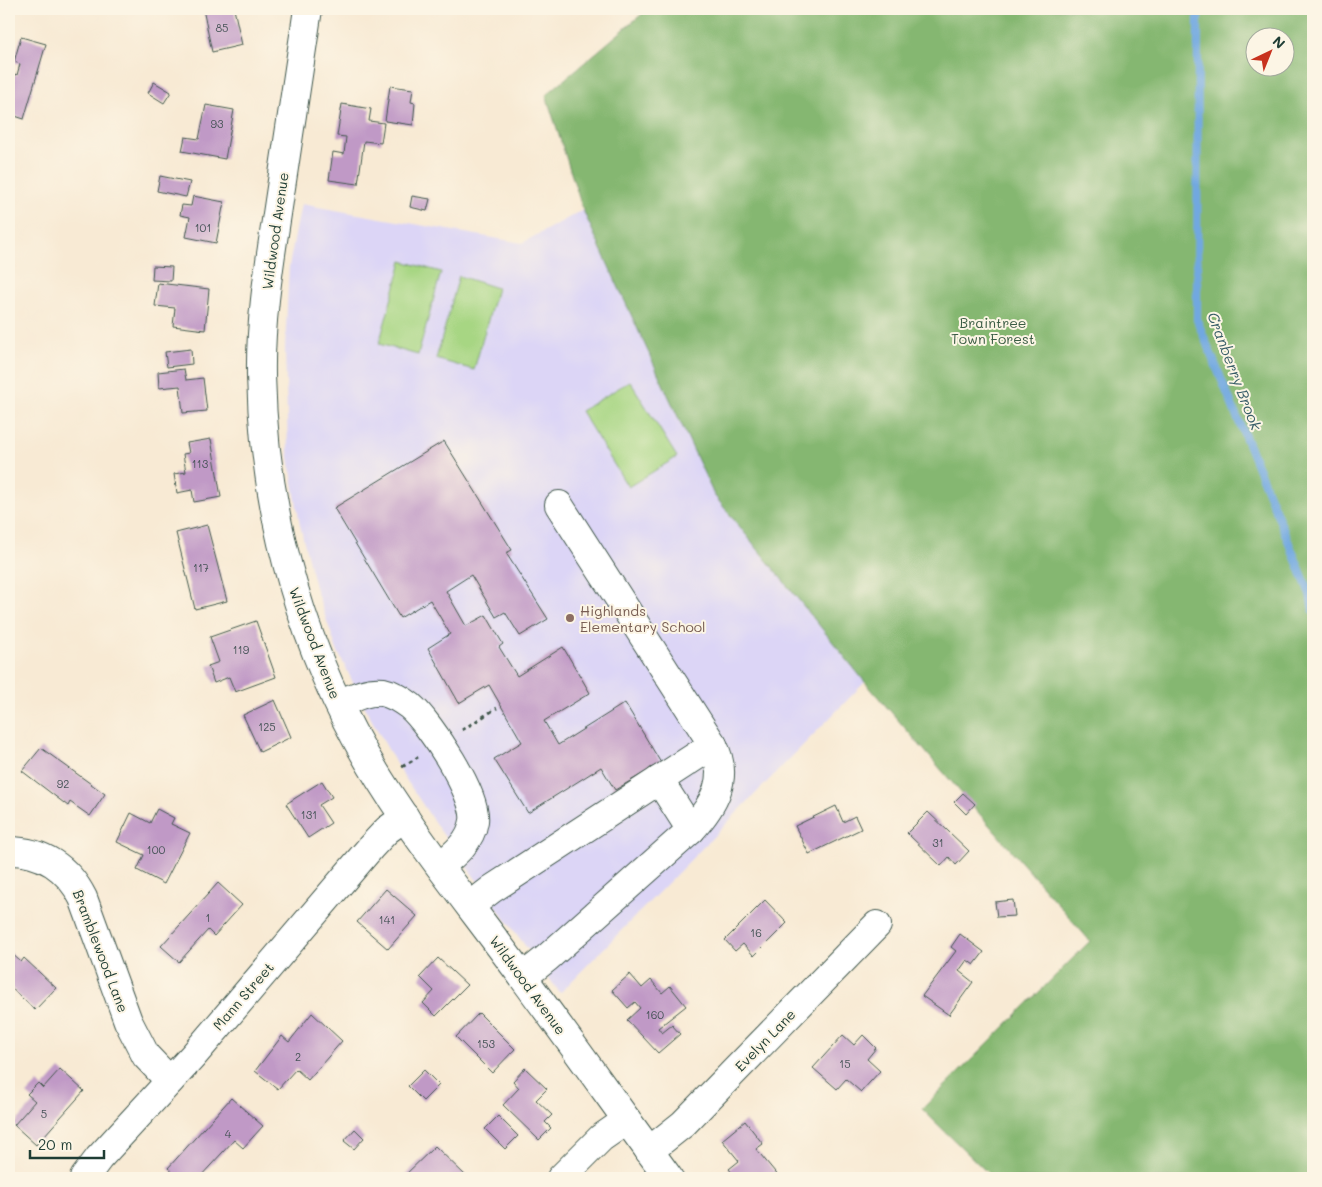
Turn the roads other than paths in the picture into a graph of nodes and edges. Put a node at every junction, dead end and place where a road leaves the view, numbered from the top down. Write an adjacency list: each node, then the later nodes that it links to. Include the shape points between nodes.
1 (308, 9): 3 (street, Wildwood Avenue, via 266,287 261,349 262,408 271,485 285,559 305,624)
2 (559, 504): 4 (street)
3 (339, 704): 6 (street, Wildwood Avenue, via 366,756); 9 (street, via 366,693 392,694 418,714 451,761 471,799 475,814 466,841)
4 (713, 745): 5 (street); 7 (street, via 719,756 720,782 706,811)
5 (658, 780): 7 (street); 10 (street)
6 (405, 817): 9 (street, Wildwood Avenue); 13 (street, Mann Street, via 371,847)
7 (691, 830): 12 (street)
8 (9, 851): 13 (street, Bramblewood Lane, via 27,852 50,860 77,886 133,1032 146,1056)
9 (440, 866): 10 (street, Wildwood Avenue)
10 (470, 906): 12 (street, Wildwood Avenue)
11 (877, 925): 15 (street, Evelyn Lane, via 683,1124)
12 (523, 977): 14 (street, Wildwood Avenue)
13 (170, 1081): 16 (street, Mann Street)
14 (627, 1120): 15 (street, Wildwood Avenue); 17 (street, via 601,1138)
15 (649, 1151): 18 (street, Wildwood Avenue)
16 (84, 1178)
17 (561, 1178)
18 (669, 1178)

